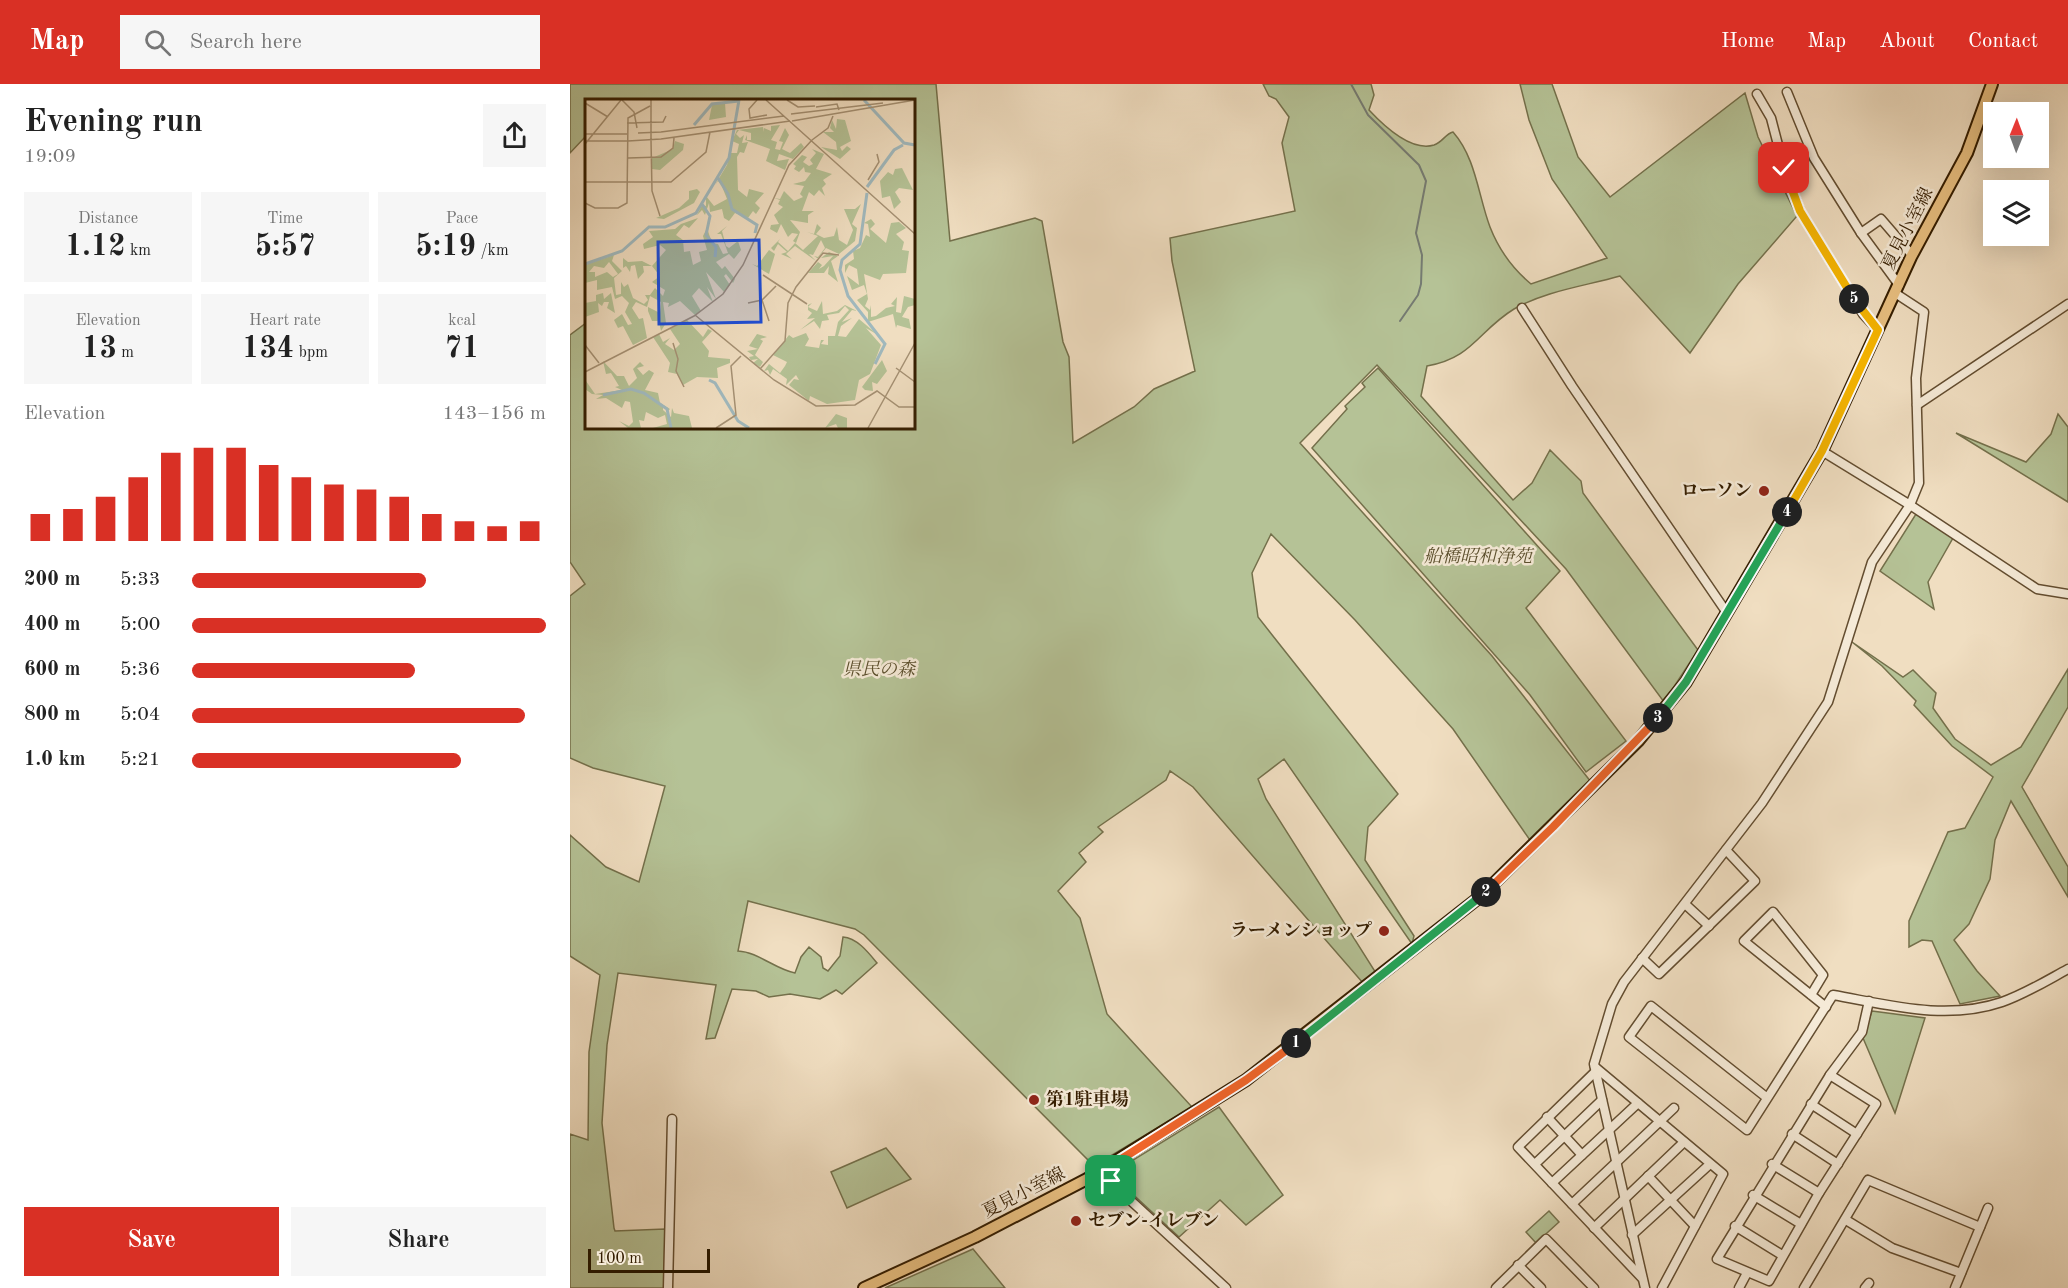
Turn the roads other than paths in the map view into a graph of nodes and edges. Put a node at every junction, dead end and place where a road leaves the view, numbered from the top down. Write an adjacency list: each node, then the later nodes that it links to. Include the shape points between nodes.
1 (1992, 84): 5 (main road, 夏見小室線, via 1967,153)
2 (1787, 92): 4 (street, via 1814,158)
3 (1757, 94): 9 (street, via 1771,118 1800,211 1863,314)
4 (1861, 233): 5 (street, via 1881,219); 6 (street)
5 (1912, 255): 6 (main road, 夏見小室線)
6 (1897, 289): 9 (main road, 夏見小室線); 10 (street, via 1924,312 1916,378)
7 (2068, 304): 10 (street)
8 (1522, 308): 14 (street)
9 (1878, 330): 11 (main road, 夏見小室線)
10 (1917, 405): 12 (street, via 1920,475)
11 (1822, 451): 12 (street); 14 (main road, 夏見小室線)
12 (1910, 505): 13 (street, via 2037,589); 15 (street, via 1872,562 1828,702)
13 (2068, 594)
14 (1726, 613): 44 (main road, 夏見小室線, via 1686,682 1662,714 1481,896 1246,1080)
15 (1726, 850): 16 (street); 17 (street, via 1755,881)
16 (1684, 904): 17 (street); 18 (street)
17 (1709, 926): 18 (street, via 1659,975)
18 (1642, 958): 23 (street, via 1612,1004 1594,1057)
19 (2068, 969): 21 (street, via 2021,995 1974,1009 1929,1011)
20 (1810, 995): 20 (street, via 1744,941 1773,912 1823,975); 22 (street)
21 (1872, 1002): 22 (street, via 1833,995); 24 (street, via 1862,1032)
22 (1826, 1007): 25 (street)
23 (1595, 1069): 26 (street); 27 (street); 30 (street)
24 (1830, 1075): 28 (street); 35 (street, via 1876,1104)
25 (1766, 1097): 25 (street, via 1747,1130 1629,1037 1651,1006)
26 (1602, 1100): 33 (street); 36 (street)
27 (1638, 1103): 32 (street); 33 (street)
28 (1811, 1104): 34 (street); 35 (street)
29 (1674, 1108): 32 (street)
30 (1547, 1117): 36 (street); 39 (street, via 1518,1144)
31 (672, 1119): 65 (street)
32 (1660, 1121): 37 (street); 40 (street)
33 (1609, 1131): 38 (street); 40 (street)
34 (1792, 1134): 42 (street); 43 (street)
35 (1857, 1134): 43 (street)
36 (1564, 1136): 38 (street); 39 (street)
37 (1684, 1142): 41 (street); 45 (street)
38 (1582, 1155): 46 (street)
39 (1535, 1164): 46 (street)
40 (1616, 1164): 49 (street); 51 (street)
41 (1710, 1164): 50 (street); 55 (street, via 1723,1174)
42 (1772, 1164): 47 (street); 48 (street)
43 (1838, 1164): 47 (street)
44 (1104, 1170): 66 (main road, 夏見小室線, via 975,1237); 67 (street, via 1117,1188)
45 (1648, 1176): 49 (street); 50 (street)
46 (1552, 1183): 51 (street)
47 (1819, 1193): 54 (street)
48 (1754, 1195): 54 (street); 56 (street)
49 (1624, 1198): 58 (street); 59 (street)
50 (1670, 1201): 55 (street); 59 (street)
51 (1572, 1204): 58 (street)
52 (1988, 1208): 57 (street)
53 (1846, 1220): 57 (street, via 1868,1180); 63 (street, via 1893,1248); 73 (street)
54 (1801, 1224): 60 (street)
55 (1695, 1226): 71 (street)
56 (1735, 1226): 60 (street); 62 (street, via 1717,1259)
57 (1980, 1227): 63 (street)
58 (1594, 1228): 64 (street)
59 (1632, 1235): 64 (street)
60 (1782, 1255): 62 (street, via 1768,1281)
61 (1518, 1265): 68 (street); 69 (street); 70 (street, via 1546,1239)
62 (1747, 1273): 72 (street)
63 (1961, 1273): 74 (street)
64 (1644, 1283)
65 (668, 1288)
66 (864, 1288)
67 (1226, 1288)
68 (1496, 1288)
69 (1541, 1288)
70 (1594, 1288)
71 (1662, 1288)
72 (1739, 1288)
73 (1804, 1288)
74 (1955, 1288)

